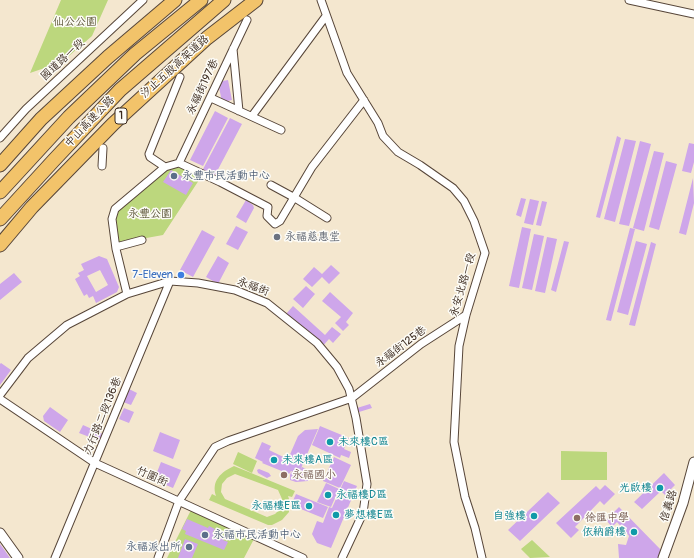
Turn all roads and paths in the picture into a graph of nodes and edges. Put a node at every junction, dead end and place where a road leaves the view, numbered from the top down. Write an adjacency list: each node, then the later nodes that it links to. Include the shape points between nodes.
1 (143, 0): 18 (street, 國道路一段, via 26,109)
2 (175, 0): 21 (highway, via 108,57 42,119)
3 (201, 0): 25 (highway, 中山高速公路, via 135,54 69,117)
4 (224, 0): 28 (highway, 中山高速公路 / 1, via 120,90)
5 (256, 0): 30 (highway, 汐止五股高架道路 / 1, via 207,38 112,124 32,207)
6 (321, 0): 9 (street, 永安北路一段)
7 (629, 0): 8 (street)
8 (694, 14)
9 (326, 16): 14 (street, 永安北路一段, via 347,73); 16 (street)
10 (247, 20): 11 (street, 永福街197巷)
11 (232, 49): 13 (street, 永福街197巷); 15 (street)
12 (180, 77): 23 (street, via 148,154)
13 (210, 98): 15 (street); 20 (street, 永福街197巷)
14 (364, 100): 26 (street, via 312,167); 34 (street, 永安北路一段, via 383,136 398,152 453,188 464,201 474,221 485,253)
15 (239, 110): 16 (street)
16 (252, 116): 17 (street)
17 (281, 130)
18 (0, 138)
19 (103, 148): 22 (street)
20 (180, 163): 23 (street); 26 (street, via 268,207 268,216 275,224 280,221)
21 (0, 165)
22 (102, 166)
23 (165, 167): 31 (street, via 115,209 112,219)
24 (271, 185): 26 (street)
25 (0, 192)
26 (295, 198): 27 (street)
27 (327, 218)
28 (0, 220)
29 (142, 240): 31 (street)
30 (0, 245)
31 (116, 247): 33 (street)
32 (170, 281): 33 (street, 永福街); 36 (street, 永福街, via 235,290 267,303 317,343 337,367); 39 (street, 力行路二段136巷)
33 (126, 294): 35 (street, 永福街, via 66,325 28,358)
34 (466, 315): 36 (street, 永福街125巷, via 421,344); 47 (street, 永安北路一段, via 459,346 454,442 465,497)
35 (0, 395)
36 (352, 398): 40 (street, 永福街125巷, via 215,447); 46 (street, 永福街, via 367,484 363,513)
37 (0, 399): 39 (street, 竹圍街)
38 (694, 462): 48 (street, 信義路)
39 (95, 463): 40 (street, 竹圍街); 43 (street, 力行路二段136巷)
40 (179, 501): 44 (street, 永福街125巷); 45 (street, 竹圍街)
41 (0, 533): 42 (street)
42 (18, 558)
43 (55, 558)
44 (158, 558)
45 (303, 558)
46 (342, 558)
47 (482, 558)
48 (663, 558)

